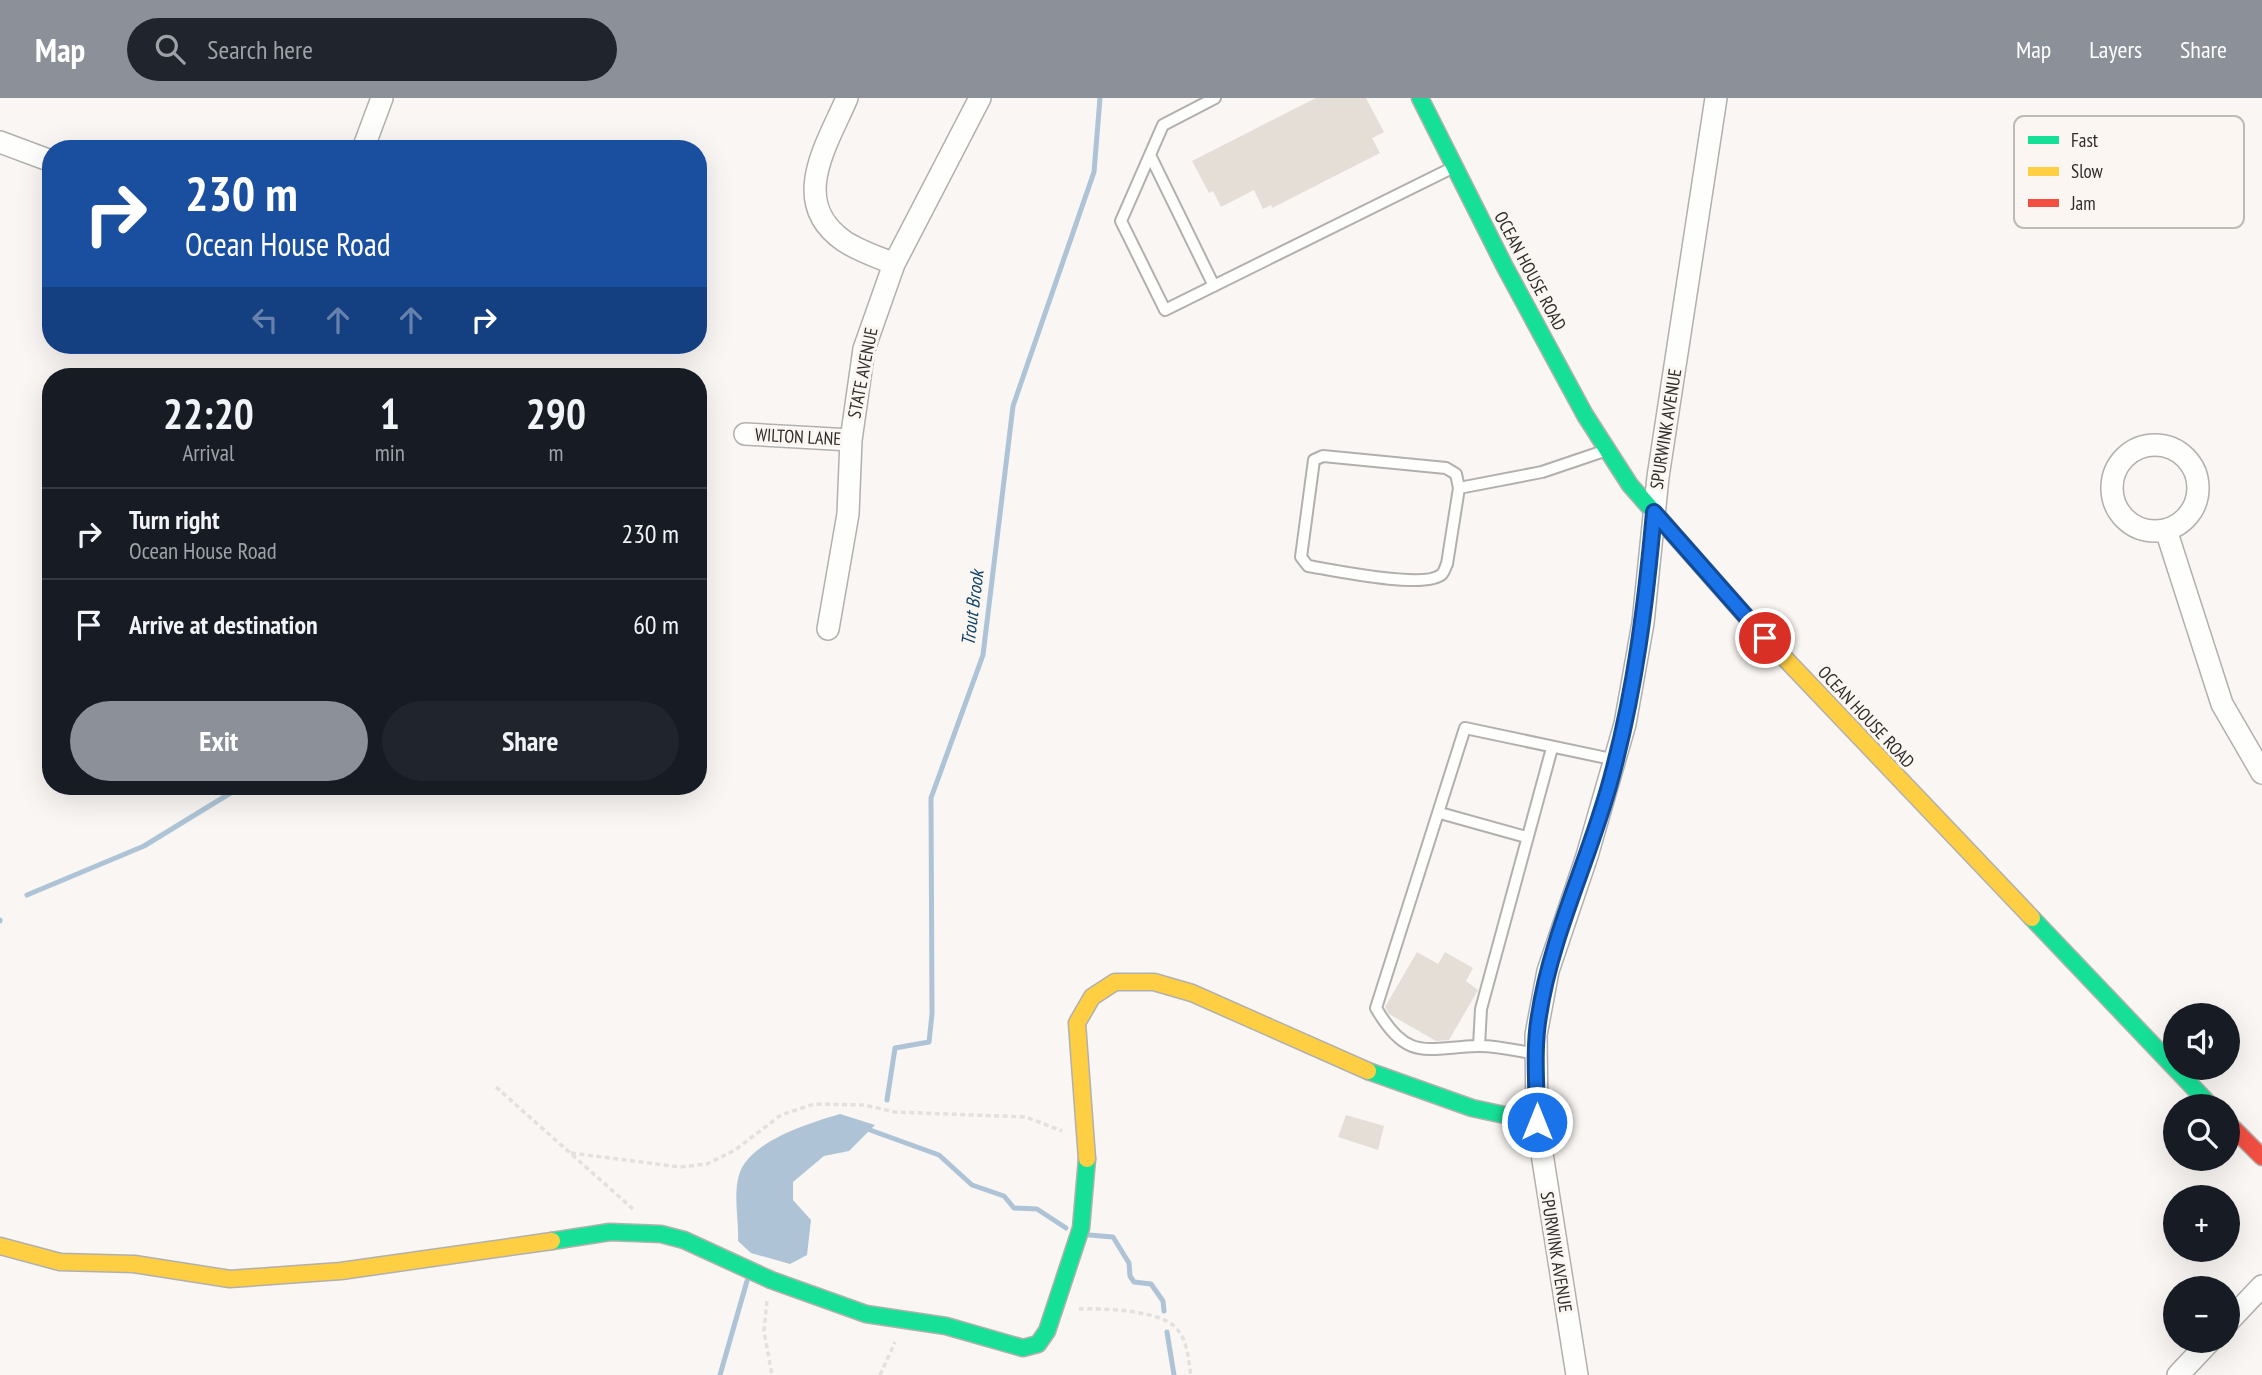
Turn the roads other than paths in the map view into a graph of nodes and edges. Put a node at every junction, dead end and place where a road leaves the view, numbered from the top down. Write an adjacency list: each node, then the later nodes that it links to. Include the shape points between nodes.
1 (382, 98): 7 (street)
2 (847, 98): 12 (street, via 818,165 813,185 817,206 843,240)
3 (980, 98): 12 (street, STATE AVENUE)
4 (1215, 98): 9 (lane, via 1163,125)
5 (1420, 98): 11 (street, OCEAN HOUSE ROAD)
6 (1716, 98): 18 (street, SPURWINK AVENUE)
7 (366, 140)
8 (0, 142): 10 (street)
9 (1150, 155): 13 (lane); 13 (lane, via 1121,221 1159,299 1165,310)
10 (42, 158)
11 (1454, 167): 13 (lane); 16 (street, OCEAN HOUSE ROAD)
12 (894, 264): 15 (street, STATE AVENUE, via 864,349)
13 (1214, 286)
14 (746, 434): 15 (street, WILTON LANE)
15 (851, 440): 20 (street, STATE AVENUE, via 848,514)
16 (1606, 450): 17 (lane, via 1542,472); 18 (street, OCEAN HOUSE ROAD)
17 (1459, 488): 17 (lane, via 1456,474 1446,468 1324,456 1314,460 1301,557 1308,566 1431,579 1442,574 1447,564)
18 (1654, 512): 22 (street, SPURWINK AVENUE, via 1643,623); 28 (street, OCEAN HOUSE ROAD, via 1765,638)
19 (2166, 530): 19 (street, via 2139,529 2127,522 2113,499 2115,471 2133,451 2146,446 2168,448 2187,459 2199,486 2190,514); 23 (street, via 2222,704)
20 (828, 629)
21 (1552, 748): 22 (lane); 24 (lane, via 1465,728); 25 (lane)
22 (1616, 760): 27 (street, SPURWINK AVENUE, via 1548,971)
23 (2262, 773)
24 (1440, 813): 25 (lane); 26 (lane, via 1376,1008 1403,1042 1432,1052)
25 (1526, 837): 26 (lane, via 1481,1009)
26 (1479, 1046): 27 (lane)
27 (1536, 1054): 29 (street, SPURWINK AVENUE)
28 (2200, 1094)
29 (1537, 1122): 32 (street, via 1498,1116 1391,1082 1218,1003 1160,984 1135,980 1099,989 1084,1003 1077,1023 1086,1199 1080,1228 1047,1331 1038,1344 1023,1348 946,1326 866,1314 661,1234 610,1233 419,1262 230,1279 134,1265 60,1262); 36 (street, SPURWINK AVENUE)
30 (2240, 1135): 31 (street)
31 (2262, 1156)
32 (0, 1246)
33 (2262, 1286): 34 (street)
34 (2240, 1309)
35 (2199, 1353): 37 (street)
36 (1577, 1375)
37 (2178, 1375)

